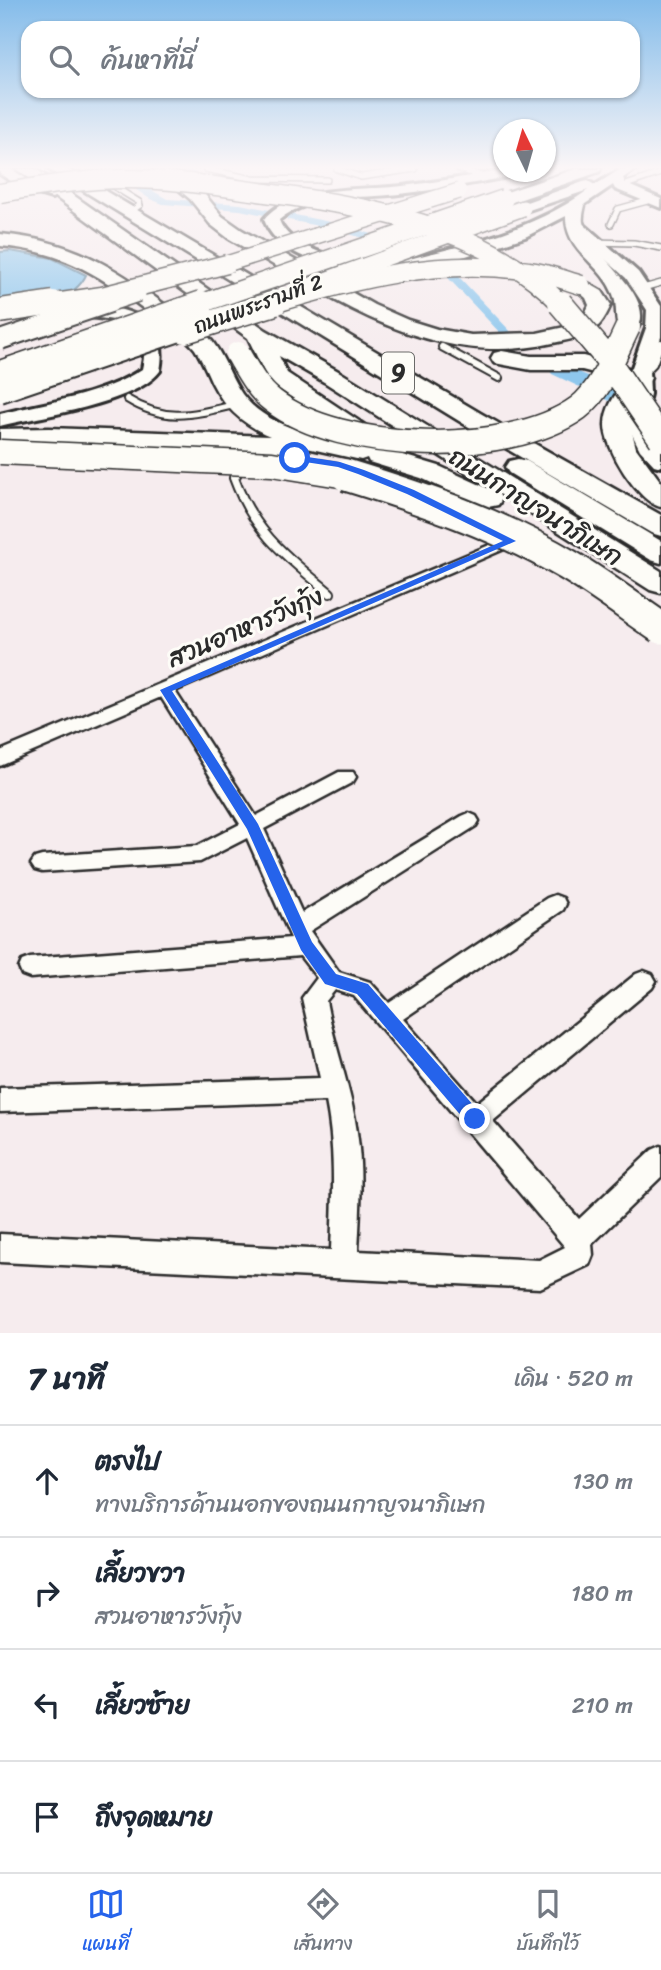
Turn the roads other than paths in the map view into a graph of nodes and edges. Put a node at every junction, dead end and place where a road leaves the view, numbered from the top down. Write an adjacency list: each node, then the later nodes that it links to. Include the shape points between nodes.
1 (97, 231): 19 (highway)
2 (112, 231): 32 (highway, ถนนกาญจนาภิเษก, via 193,288)
3 (160, 231): 44 (highway, ถนนกาญจนาภิเษก / 9)
4 (185, 231): 20 (highway)
5 (219, 231): 20 (highway)
6 (231, 231): 22 (highway)
7 (277, 231): 13 (main road, via 299,247 345,265 372,269 426,261)
8 (327, 231): 20 (main road, ถนนพระรามที่ 2, bridge)
9 (384, 231): 36 (highway, ถนนพระรามที่ 2, bridge)
10 (396, 231): 38 (highway, ถนนพระรามที่ 2, bridge)
11 (410, 231): 31 (main road, ถนนพระรามที่ 2, bridge)
12 (437, 231): 47 (highway, bridge, via 508,262 560,302 614,367)
13 (526, 231)
14 (580, 231): 19 (highway, bridge, via 581,241 627,297 628,327 586,401 569,414 512,435 464,441 389,440 326,426 275,403 214,326)
15 (589, 231): 17 (main road)
16 (0, 240): 25 (highway, via 39,244 89,260)
17 (594, 242): 18 (lane); 24 (main road)
18 (661, 248)
19 (118, 257): 25 (highway)
20 (235, 259): 21 (highway); 27 (highway, bridge, via 102,296); 33 (main road, ถนนพระรามที่ 2, bridge)
21 (276, 273): 22 (highway); 44 (highway, via 409,359)
22 (307, 275): 26 (highway)
23 (661, 283): 24 (lane)
24 (643, 288): 28 (main road)
25 (140, 295): 31 (highway)
26 (366, 310): 35 (highway, via 405,335); 37 (highway, via 434,335)
27 (0, 311)
28 (658, 315): 41 (main road)
29 (0, 318): 30 (main road, via 92,309 123,315)
30 (147, 329): 31 (highway); 45 (main road, via 155,360 151,371 138,381 93,398)
31 (175, 329): 37 (highway, bridge, via 417,268 520,268 581,285 600,305 592,323); 40 (main road, ถนนพระรามที่ 2, bridge); 43 (highway, via 200,341)
32 (269, 331): 50 (highway, via 278,377 355,430); 57 (highway, ถนนกาญจนาภิเษก / 9, via 332,377)
33 (0, 340)
34 (661, 343): 41 (lane)
35 (442, 347): 37 (highway); 39 (lane)
36 (0, 354)
37 (548, 357): 41 (highway)
38 (0, 373)
39 (499, 378)
40 (0, 393)
41 (632, 398): 52 (main road, via 641,438); 53 (highway, via 617,422 621,444)
42 (127, 400): 43 (lane, via 162,416)
43 (238, 404): 50 (highway, via 283,431)
44 (463, 413): 54 (highway, ถนนกาญจนาภิเษก / 9); 56 (highway, ถนนกาญจนาภิเษก / 9, via 520,468)
45 (0, 420)
46 (0, 437): 50 (highway, via 276,444)
47 (661, 439)
48 (0, 446): 51 (main road)
49 (0, 452): 60 (highway, bridge, via 272,464 346,475 440,504 516,537 570,566)
50 (366, 454): 55 (highway, via 390,474 455,500); 59 (highway, via 469,488)
51 (249, 456): 55 (main road, via 340,464); 58 (lane, via 234,478 242,505 259,531)
52 (661, 461)
53 (661, 499)
54 (661, 527)
55 (508, 539): 61 (main road); 62 (street, สวนอาหารวังกุ้ง)
56 (661, 554)
57 (661, 584)
58 (330, 593)
59 (661, 609)
60 (661, 628)
61 (661, 643)
62 (165, 690): 63 (street, สวนอาหารวังกุ้ง); 66 (street)
63 (0, 759)
64 (346, 777): 66 (street)
65 (469, 821): 69 (street)
66 (253, 828): 67 (street, via 200,855); 69 (street)
67 (42, 864)
68 (555, 904): 73 (street)
69 (302, 937): 70 (street); 71 (street)
70 (30, 968)
71 (331, 979): 73 (street, via 362,989); 74 (street, via 314,998)
72 (644, 981): 76 (street)
73 (387, 1017): 76 (street)
74 (337, 1090): 75 (street); 80 (street, via 346,1151)
75 (0, 1100)
76 (475, 1119): 78 (street)
77 (661, 1159): 78 (street)
78 (578, 1239): 80 (street, via 579,1255 540,1275)
79 (0, 1248): 80 (street)
80 (344, 1265)

